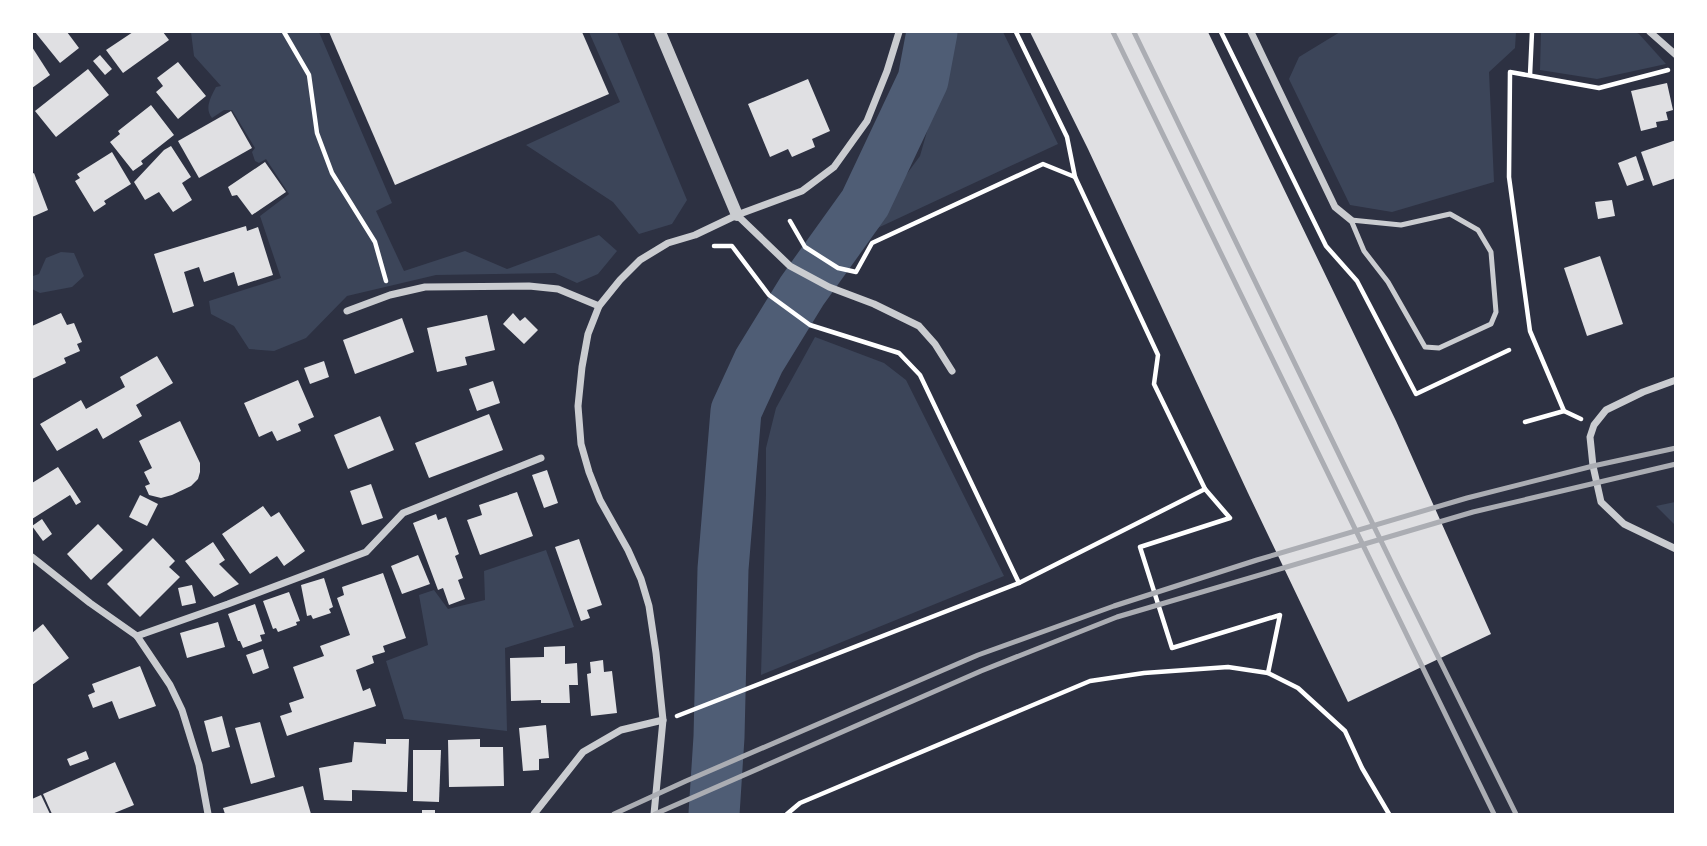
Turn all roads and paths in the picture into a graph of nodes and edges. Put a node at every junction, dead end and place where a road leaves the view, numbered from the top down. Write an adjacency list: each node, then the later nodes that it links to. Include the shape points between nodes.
1 (284, 32): 16 (path, via 309,75 317,133 332,173 375,242)
2 (660, 32): 12 (street)
3 (900, 32): 12 (street, via 867,121 834,167 802,191)
4 (1016, 32): 11 (path, via 1067,137)
5 (1251, 32): 13 (street, via 1335,207)
6 (1532, 32): 10 (path)
7 (1650, 32): 8 (street)
8 (1675, 55)
9 (1675, 68): 10 (path, via 1599,88)
10 (1530, 75): 21 (path, via 1510,72 1509,177 1530,331)
11 (1075, 177): 14 (path, via 1043,164 872,243 856,272 838,268 805,247); 25 (path, via 1158,355 1154,384)
12 (737, 215): 17 (street, via 668,243 640,260); 19 (street, via 790,266 919,326)
13 (1351, 220): 13 (lane, via 1401,225 1450,214 1478,230 1491,252 1496,312 1490,324 1439,348 1425,347 1388,282 1364,251)
14 (790, 221)
15 (711, 246): 28 (path, via 732,246 769,295 810,325 899,353 920,374)
16 (390, 295): 17 (street, via 425,287 529,286 558,289); 18 (street)
17 (599, 306): 32 (street, via 582,367 581,444 600,500 641,579 649,606)
18 (347, 311)
19 (952, 371)
20 (1675, 380): 23 (street, via 1606,410)
21 (1564, 411): 22 (path); 23 (path)
22 (1525, 422)
23 (1594, 425): 26 (street, via 1590,438 1601,502 1625,524)
24 (541, 458): 29 (street, via 403,513 366,552)
25 (1205, 489): 28 (path); 30 (path, via 1230,518 1140,547 1172,648 1280,615)
26 (1675, 549)
27 (32, 557): 29 (street)
28 (1019, 583): 31 (path)
29 (137, 636): 33 (street, via 182,710)
30 (1268, 673): 36 (path, via 1228,667 1090,681 800,803); 37 (path, via 1298,688 1345,731)
31 (695, 709)
32 (663, 720): 34 (street, via 621,730 583,752); 35 (street)
33 (208, 814)
34 (534, 814)
35 (654, 814)
36 (787, 814)
37 (1389, 814)

